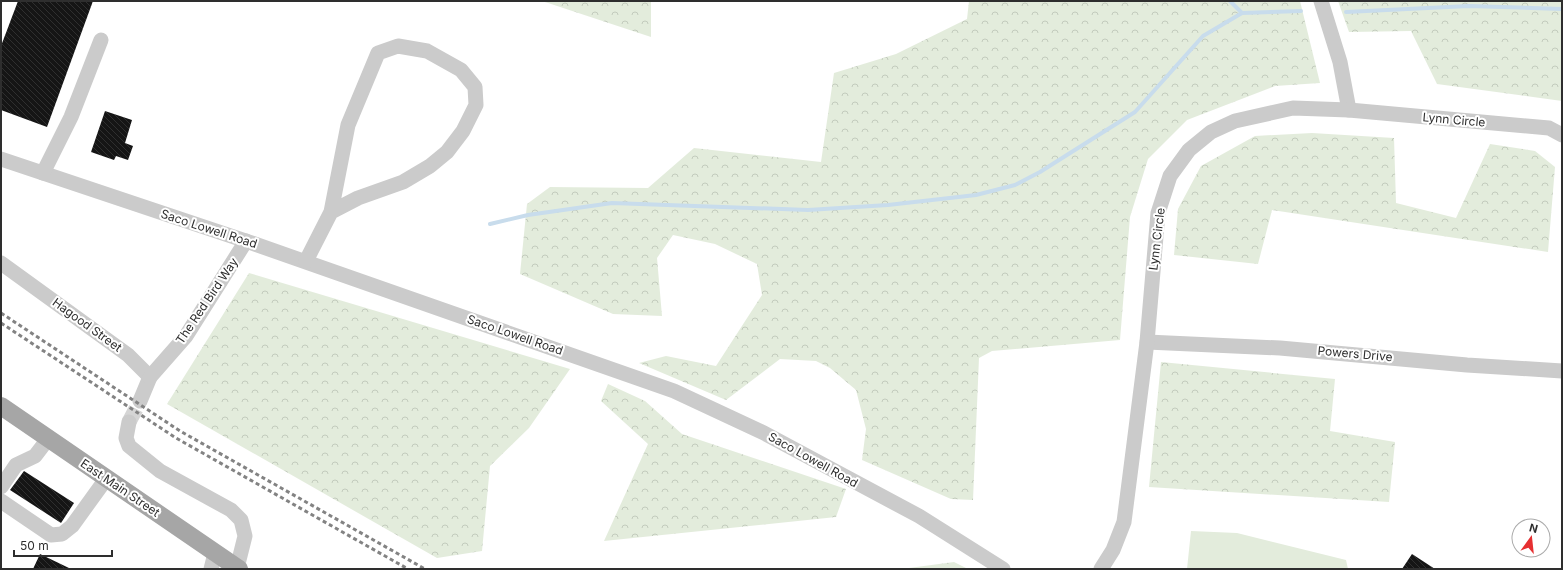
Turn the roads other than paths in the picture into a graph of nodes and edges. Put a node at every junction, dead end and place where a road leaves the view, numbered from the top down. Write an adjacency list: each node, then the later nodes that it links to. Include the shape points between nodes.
1 (1321, 1): 3 (street, via 1340,62)
2 (101, 40): 6 (street, via 71,117)
3 (1348, 110): 4 (street, Lynn Circle, via 1549,128); 11 (street, Lynn Circle, via 1293,108 1235,120 1211,132 1189,150 1170,176 1158,213)
4 (1562, 135)
5 (1, 159): 6 (street, Saco Lowell Road)
6 (43, 173): 8 (street, Saco Lowell Road)
7 (331, 212): 7 (street, via 348,125 378,53 398,46 427,51 461,70 475,87 476,105 463,131 447,152 403,182 358,198); 9 (street)
8 (246, 240): 9 (street, Saco Lowell Road); 13 (street, The Red Bird Way, via 186,336)
9 (306, 261): 23 (street, Saco Lowell Road, via 674,391 764,433 919,516)
10 (1, 263): 13 (street, Hagood Street, via 128,355)
11 (1147, 342): 12 (street, Powers Drive, via 1280,348); 24 (street, Lynn Circle, via 1124,522 1113,550)
12 (1562, 371)
13 (150, 378): 14 (street)
14 (140, 401)
15 (1, 406): 17 (main road, East Main Street)
16 (129, 422): 22 (street, via 126,438 129,446 160,471 230,510 241,520 245,536)
17 (48, 439): 18 (main road, East Main Street); 19 (street, via 35,456 16,465)
18 (106, 479): 20 (street, via 72,526 62,534 51,535); 21 (main road, East Main Street)
19 (1, 487)
20 (1, 501)
21 (213, 561): 22 (main road, East Main Street)
22 (238, 568)
23 (1003, 569)
24 (1100, 569)

